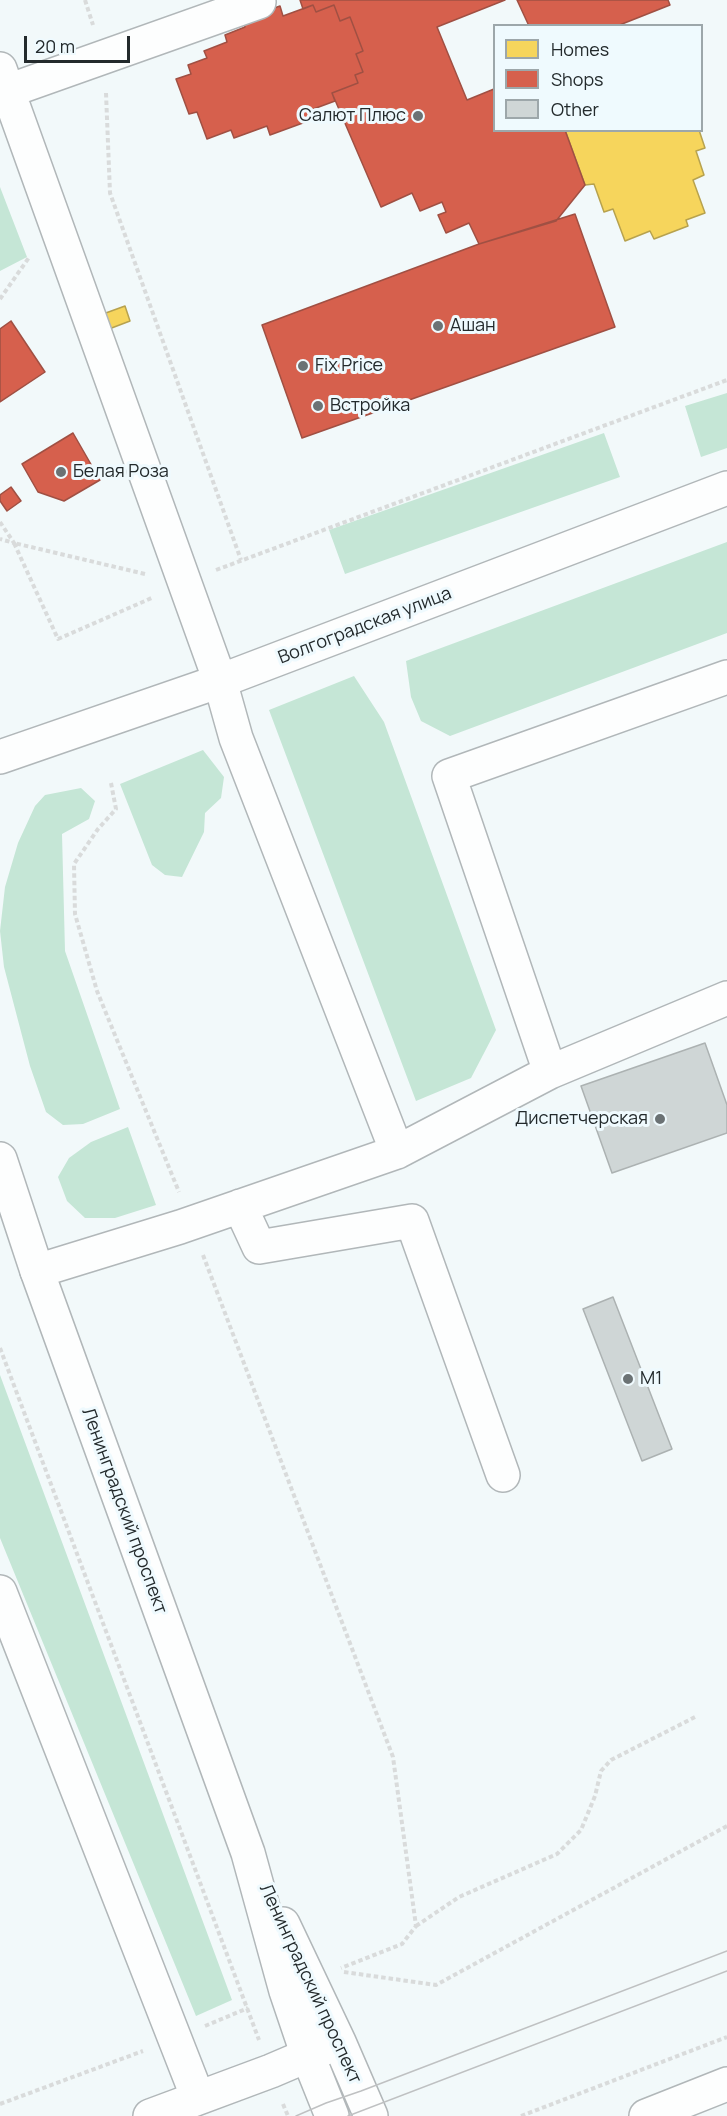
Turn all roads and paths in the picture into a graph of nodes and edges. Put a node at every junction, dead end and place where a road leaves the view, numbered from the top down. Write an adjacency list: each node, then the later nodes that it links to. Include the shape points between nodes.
1 (85, 0): 3 (path)
2 (258, 0): 3 (street)
3 (105, 57): 4 (street); 12 (path, via 110,194)
4 (4, 80): 5 (street)
5 (54, 221): 6 (path); 13 (street)
6 (0, 299)
7 (727, 380): 12 (path)
8 (727, 488): 15 (street, Волгоградская улица)
9 (0, 522): 11 (path)
10 (0, 539): 11 (path)
11 (14, 543): 13 (path); 13 (path, via 58,639)
12 (241, 560): 13 (path)
13 (184, 583): 15 (street)
14 (727, 677): 19 (street, via 449,776)
15 (220, 681): 16 (street, Волгоградская улица); 20 (street, via 236,738)
16 (0, 757)
17 (111, 783): 23 (path, via 116,809 74,864 75,914 97,991)
18 (727, 998): 19 (street)
19 (550, 1072): 20 (street)
20 (397, 1152): 22 (street)
21 (1, 1157): 24 (street, Ленинградский проспект)
22 (240, 1206): 23 (street); 26 (street, via 259,1246 412,1221)
23 (191, 1223): 24 (street); 31 (path, via 393,1757)
24 (37, 1271): 30 (street, Ленинградский проспект)
25 (0, 1348): 33 (path)
26 (503, 1475)
27 (0, 1592): 35 (street)
28 (697, 1716): 31 (path, via 611,1760 601,1771 581,1830 557,1854 459,1897)
29 (727, 1826): 31 (path, via 436,1985 334,1971 402,1944)
30 (248, 1853): 37 (street, Ленинградский проспект); 38 (street, Ленинградский проспект)
31 (416, 1926)
32 (254, 2005): 33 (path)
33 (247, 2008): 35 (path); 36 (path)
34 (727, 2037): 45 (path)
35 (174, 2040): 40 (street); 41 (path)
36 (259, 2041)
37 (339, 2042): 38 (street); 44 (street, Ленинградский проспект)
38 (308, 2056): 40 (street); 43 (street, Ленинградский проспект)
39 (727, 2084): 46 (street)
40 (198, 2098): 42 (street)
41 (0, 2104)
42 (150, 2116)
43 (332, 2116)
44 (371, 2116)
45 (521, 2116)
46 (646, 2116)

